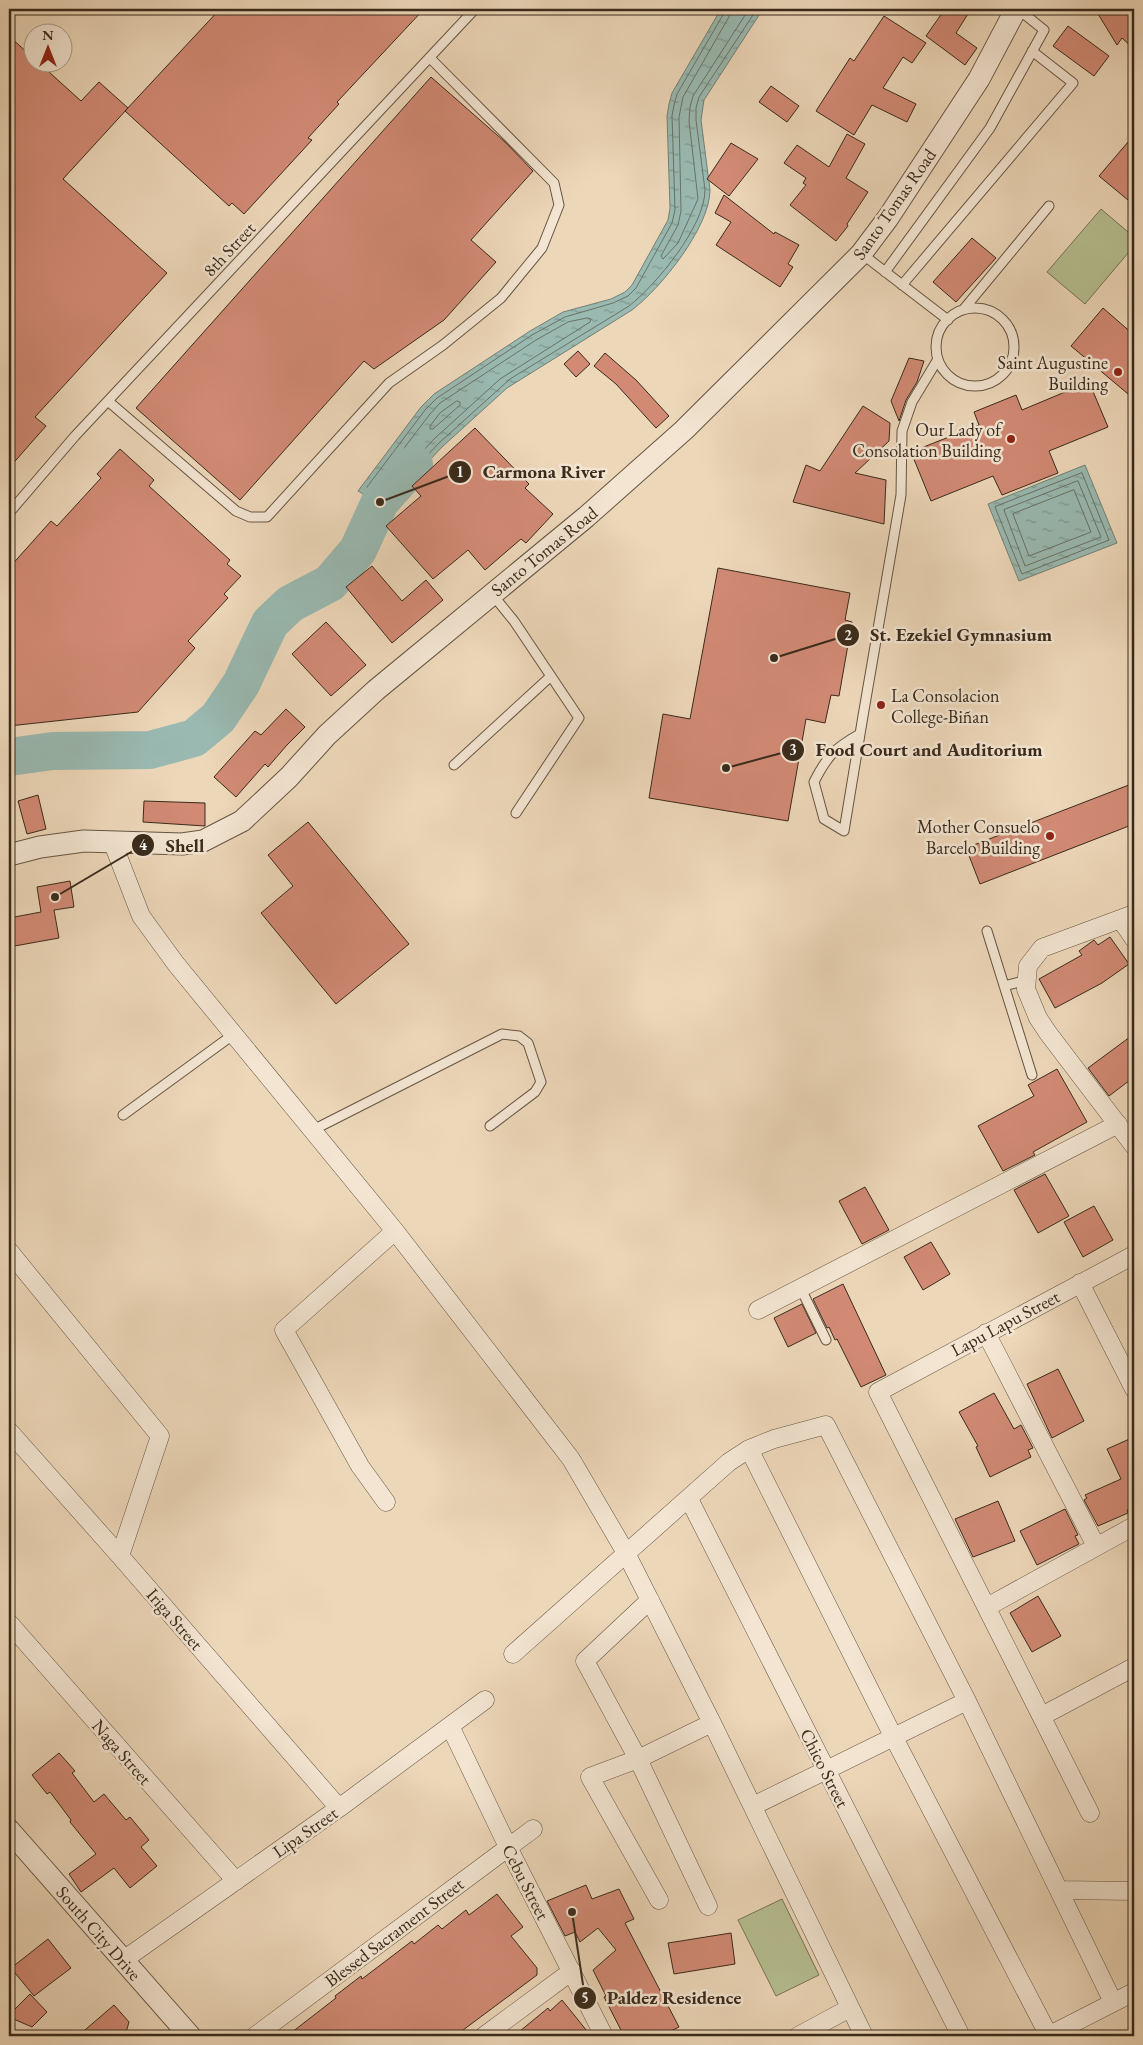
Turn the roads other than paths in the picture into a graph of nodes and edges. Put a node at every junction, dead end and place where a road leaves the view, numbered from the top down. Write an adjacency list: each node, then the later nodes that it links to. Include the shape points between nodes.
1 (475, 9): 4 (lane, 8th Street)
2 (1011, 13): 3 (lane, via 1044,30); 6 (street, Santo Tomas Road, via 979,79)
3 (1032, 51): 7 (lane, via 990,128); 8 (lane, via 1073,83)
4 (430, 58): 12 (lane, 8th Street); 12 (lane, via 554,183 559,205 542,248 501,298 443,345 388,383 267,517 250,517 236,510)
5 (1049, 206): 9 (lane)
6 (861, 254): 7 (lane); 14 (street, Santo Tomas Road, via 684,430)
7 (885, 272): 8 (lane)
8 (902, 285): 10 (lane)
9 (963, 310): 10 (lane); 11 (lane, via 986,310 998,315 1006,324 1014,346 1007,369 994,380 976,386 952,379)
10 (948, 320): 11 (lane, via 938,335)
11 (938, 359): 16 (lane, via 912,402 902,431 901,496)
12 (108, 401): 13 (lane, 8th Street)
13 (9, 513)
14 (492, 593): 15 (lane); 19 (street, Santo Tomas Road, via 376,690 242,821 203,841 182,844)
15 (551, 676): 17 (lane); 18 (lane, via 579,718)
16 (860, 734): 16 (lane, via 858,744 844,830 824,819 814,782 837,747)
17 (454, 765)
18 (516, 813)
19 (112, 841): 20 (street, Santo Tomas Road, via 62,844); 26 (street, via 141,916)
20 (9, 855)
21 (1127, 917): 23 (street); 24 (street, via 1042,948 1028,966)
22 (986, 931): 25 (lane)
23 (1134, 938)
24 (1027, 980): 25 (lane); 29 (street, via 1026,989 1038,1018)
25 (1004, 986): 27 (lane)
26 (234, 1034): 28 (lane); 31 (street)
27 (1032, 1075)
28 (123, 1115)
29 (1118, 1124): 32 (street); 37 (street)
30 (490, 1126): 31 (lane, via 535,1092 542,1082 528,1044 519,1036 502,1034)
31 (313, 1130): 33 (street)
32 (1134, 1146)
33 (395, 1231): 45 (street, via 284,1330 360,1466); 48 (street, via 570,1458)
34 (9, 1251): 49 (street, via 160,1436)
35 (1134, 1255): 36 (street, Lapu Lapu Street)
36 (1080, 1283): 39 (street, Lapu Lapu Street); 41 (street)
37 (800, 1287): 38 (street); 40 (lane)
38 (758, 1310)
39 (986, 1333): 47 (street); 51 (street, Lapu Lapu Street, via 878,1392)
40 (826, 1340)
41 (1134, 1389)
42 (9, 1431): 49 (street, Iriga Street)
43 (749, 1449): 44 (street, via 729,1462); 56 (street, via 826,1424); 60 (street)
44 (689, 1498): 48 (street); 62 (street, Chico Street)
45 (386, 1502)
46 (1134, 1526): 47 (street)
47 (1096, 1546): 51 (street)
48 (626, 1553): 50 (street); 53 (street)
49 (120, 1556): 64 (street, Iriga Street)
50 (650, 1600): 58 (street); 61 (street, via 585,1661)
51 (987, 1607): 57 (street)
52 (9, 1623): 69 (street, Naga Street)
53 (513, 1654)
54 (1134, 1667): 57 (street)
55 (485, 1700): 59 (street, Lipa Street)
56 (967, 1701): 60 (street); 70 (street)
57 (1042, 1716): 65 (street)
58 (712, 1723): 61 (street); 63 (street)
59 (450, 1726): 64 (street, Lipa Street); 68 (street, Cebu Street)
60 (894, 1736): 62 (street); 86 (street)
61 (638, 1759): 72 (street, via 590,1777); 73 (street)
62 (825, 1769): 63 (street); 85 (street, Chico Street)
63 (753, 1806): 78 (street)
64 (339, 1808): 69 (street, Lipa Street)
65 (1090, 1813)
66 (533, 1829): 68 (street, Blessed Sacrament Street)
67 (9, 1830): 74 (street, South City Drive)
68 (508, 1847): 75 (street, Cebu Street); 80 (street, Blessed Sacrament Street)
69 (236, 1881): 74 (street, Lipa Street)
70 (1059, 1890): 71 (street); 77 (street)
71 (1134, 1891)
72 (659, 1900)
73 (708, 1906)
74 (122, 1961): 79 (street, South City Drive)
75 (572, 1971): 81 (street); 82 (street, Cebu Street)
76 (1134, 1992): 77 (street)
77 (1113, 2002): 86 (street)
78 (850, 2008): 83 (street); 84 (street)
79 (190, 2036)
80 (255, 2036)
81 (484, 2036)
82 (604, 2036)
83 (798, 2036)
84 (864, 2036)
85 (961, 2036)
86 (1049, 2036)

